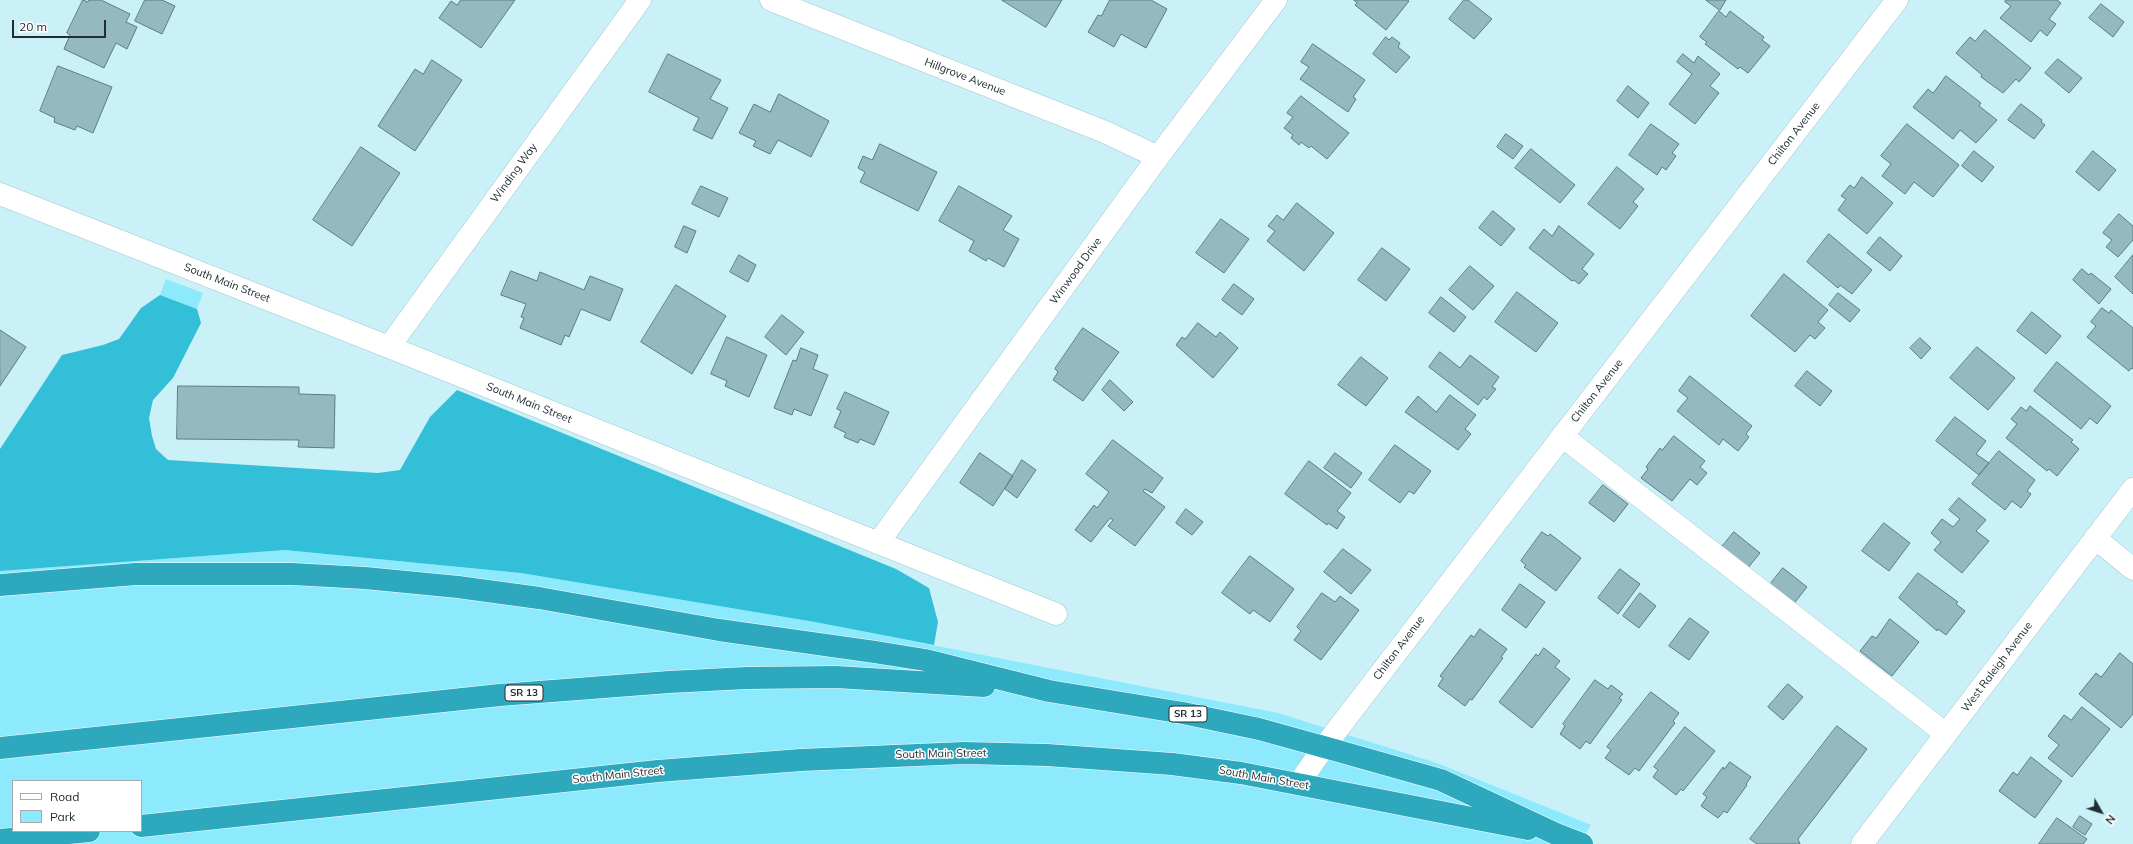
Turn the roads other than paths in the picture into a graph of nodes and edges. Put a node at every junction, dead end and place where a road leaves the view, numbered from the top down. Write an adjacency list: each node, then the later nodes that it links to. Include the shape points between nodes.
1 (640, 0): 7 (street, Winding Way)
2 (771, 0): 5 (street, Hillgrove Avenue, via 1105,132)
3 (1276, 0): 5 (street, Winwood Drive)
4 (1897, 0): 8 (street, Chilton Avenue)
5 (1158, 157): 11 (street, Winwood Drive)
6 (0, 194): 7 (street, South Main Street)
7 (389, 347): 11 (street, South Main Street)
8 (1562, 436): 16 (street); 17 (street, Chilton Avenue)
9 (2133, 489): 10 (street, West Raleigh Avenue)
10 (2095, 538): 12 (street); 16 (street, West Raleigh Avenue)
11 (878, 543): 14 (street, South Main Street)
12 (2133, 569)
13 (0, 585): 15 (highway, via 136,574 221,573 365,578 451,586 925,660)
14 (1056, 614)
15 (1049, 691): 17 (highway, South Main Street / SR 13, via 1183,713); 18 (highway, SR 13, via 836,677 669,682 500,695)
16 (1946, 734): 25 (street, West Raleigh Avenue)
17 (1324, 746): 19 (street, Chilton Avenue); 22 (highway, South Main Street / SR 13, via 1441,780)
18 (0, 748)
19 (1299, 783): 20 (highway, South Main Street / SR 13, via 1172,764 1047,755 964,753 808,759 658,771); 22 (highway, South Main Street / SR 13)
20 (142, 826)
21 (79, 832): 23 (highway)
22 (1554, 839): 24 (highway, South Main Street / SR 13)
23 (0, 840)
24 (1582, 844)
25 (1862, 844)

